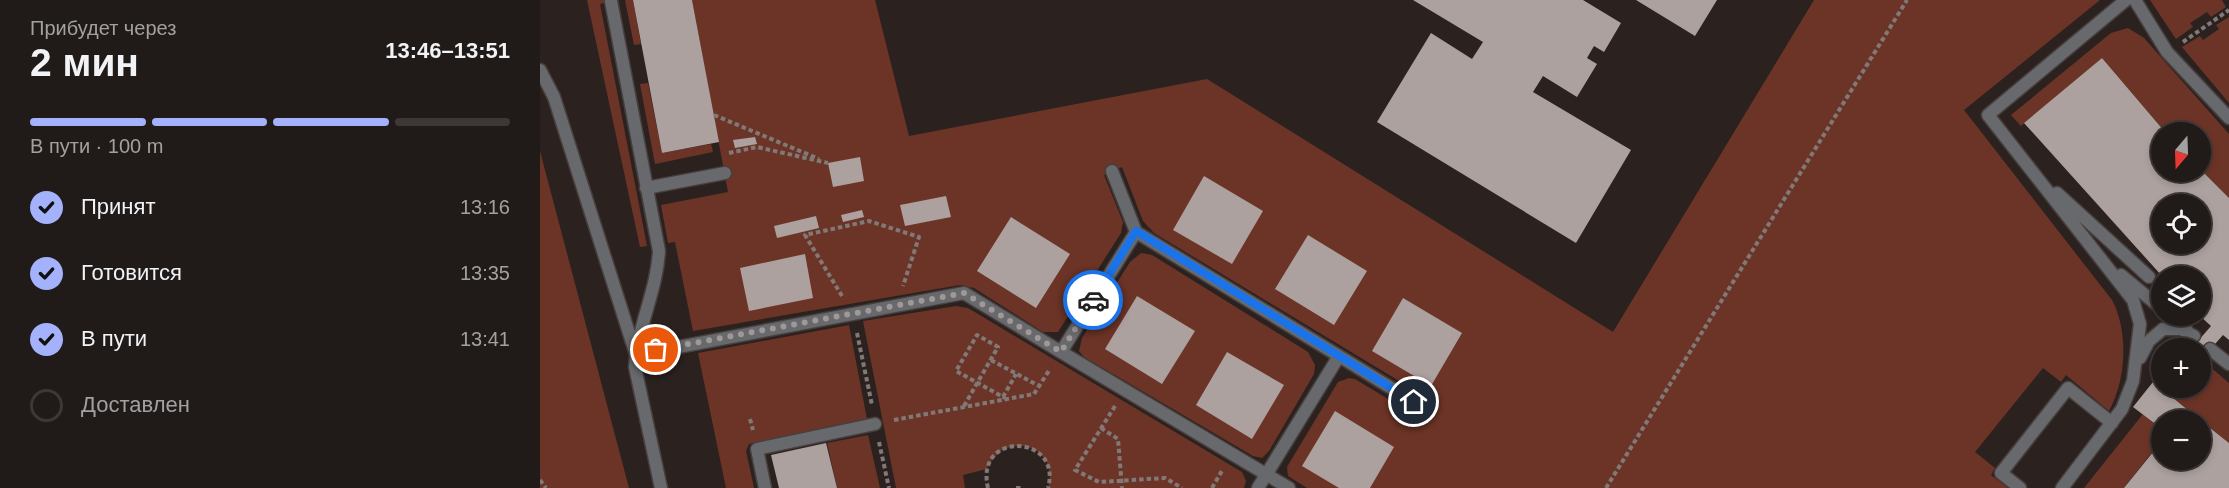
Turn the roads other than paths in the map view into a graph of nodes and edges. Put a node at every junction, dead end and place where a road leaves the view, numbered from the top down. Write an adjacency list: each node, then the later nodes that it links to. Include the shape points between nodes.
1 (2126, 0): 6 (street, via 1988,115)
2 (2134, 0): 5 (street, via 2167,52)
3 (611, 1): 9 (street)
4 (540, 70): 17 (street, via 554,97)
5 (2229, 118)
6 (2028, 166): 11 (street); 12 (street)
7 (1112, 171): 10 (street)
8 (725, 173): 9 (street)
9 (646, 188): 17 (street, via 658,267)
10 (1136, 231): 16 (street); 18 (street)
11 (2105, 262): 13 (street); 20 (street, via 2139,313)
12 (2149, 277)
13 (2151, 300)
14 (2182, 326): 20 (street, via 2196,338 2172,328 2155,334 2142,351)
15 (2211, 350): 19 (street)
16 (1061, 352): 17 (street, via 964,293); 24 (street)
17 (636, 355): 25 (street, via 635,367)
18 (1339, 356): 21 (street); 24 (street)
19 (2229, 364)
20 (2133, 381): 22 (street, via 2129,396)
21 (1414, 402)
22 (2112, 423): 29 (street, via 2068,388 2001,473); 30 (street)
23 (875, 424): 26 (street, via 757,449)
24 (1266, 475): 27 (street); 28 (street)
25 (661, 488)
26 (765, 488)
27 (1258, 488)
28 (1289, 488)
29 (2020, 488)
30 (2062, 488)

